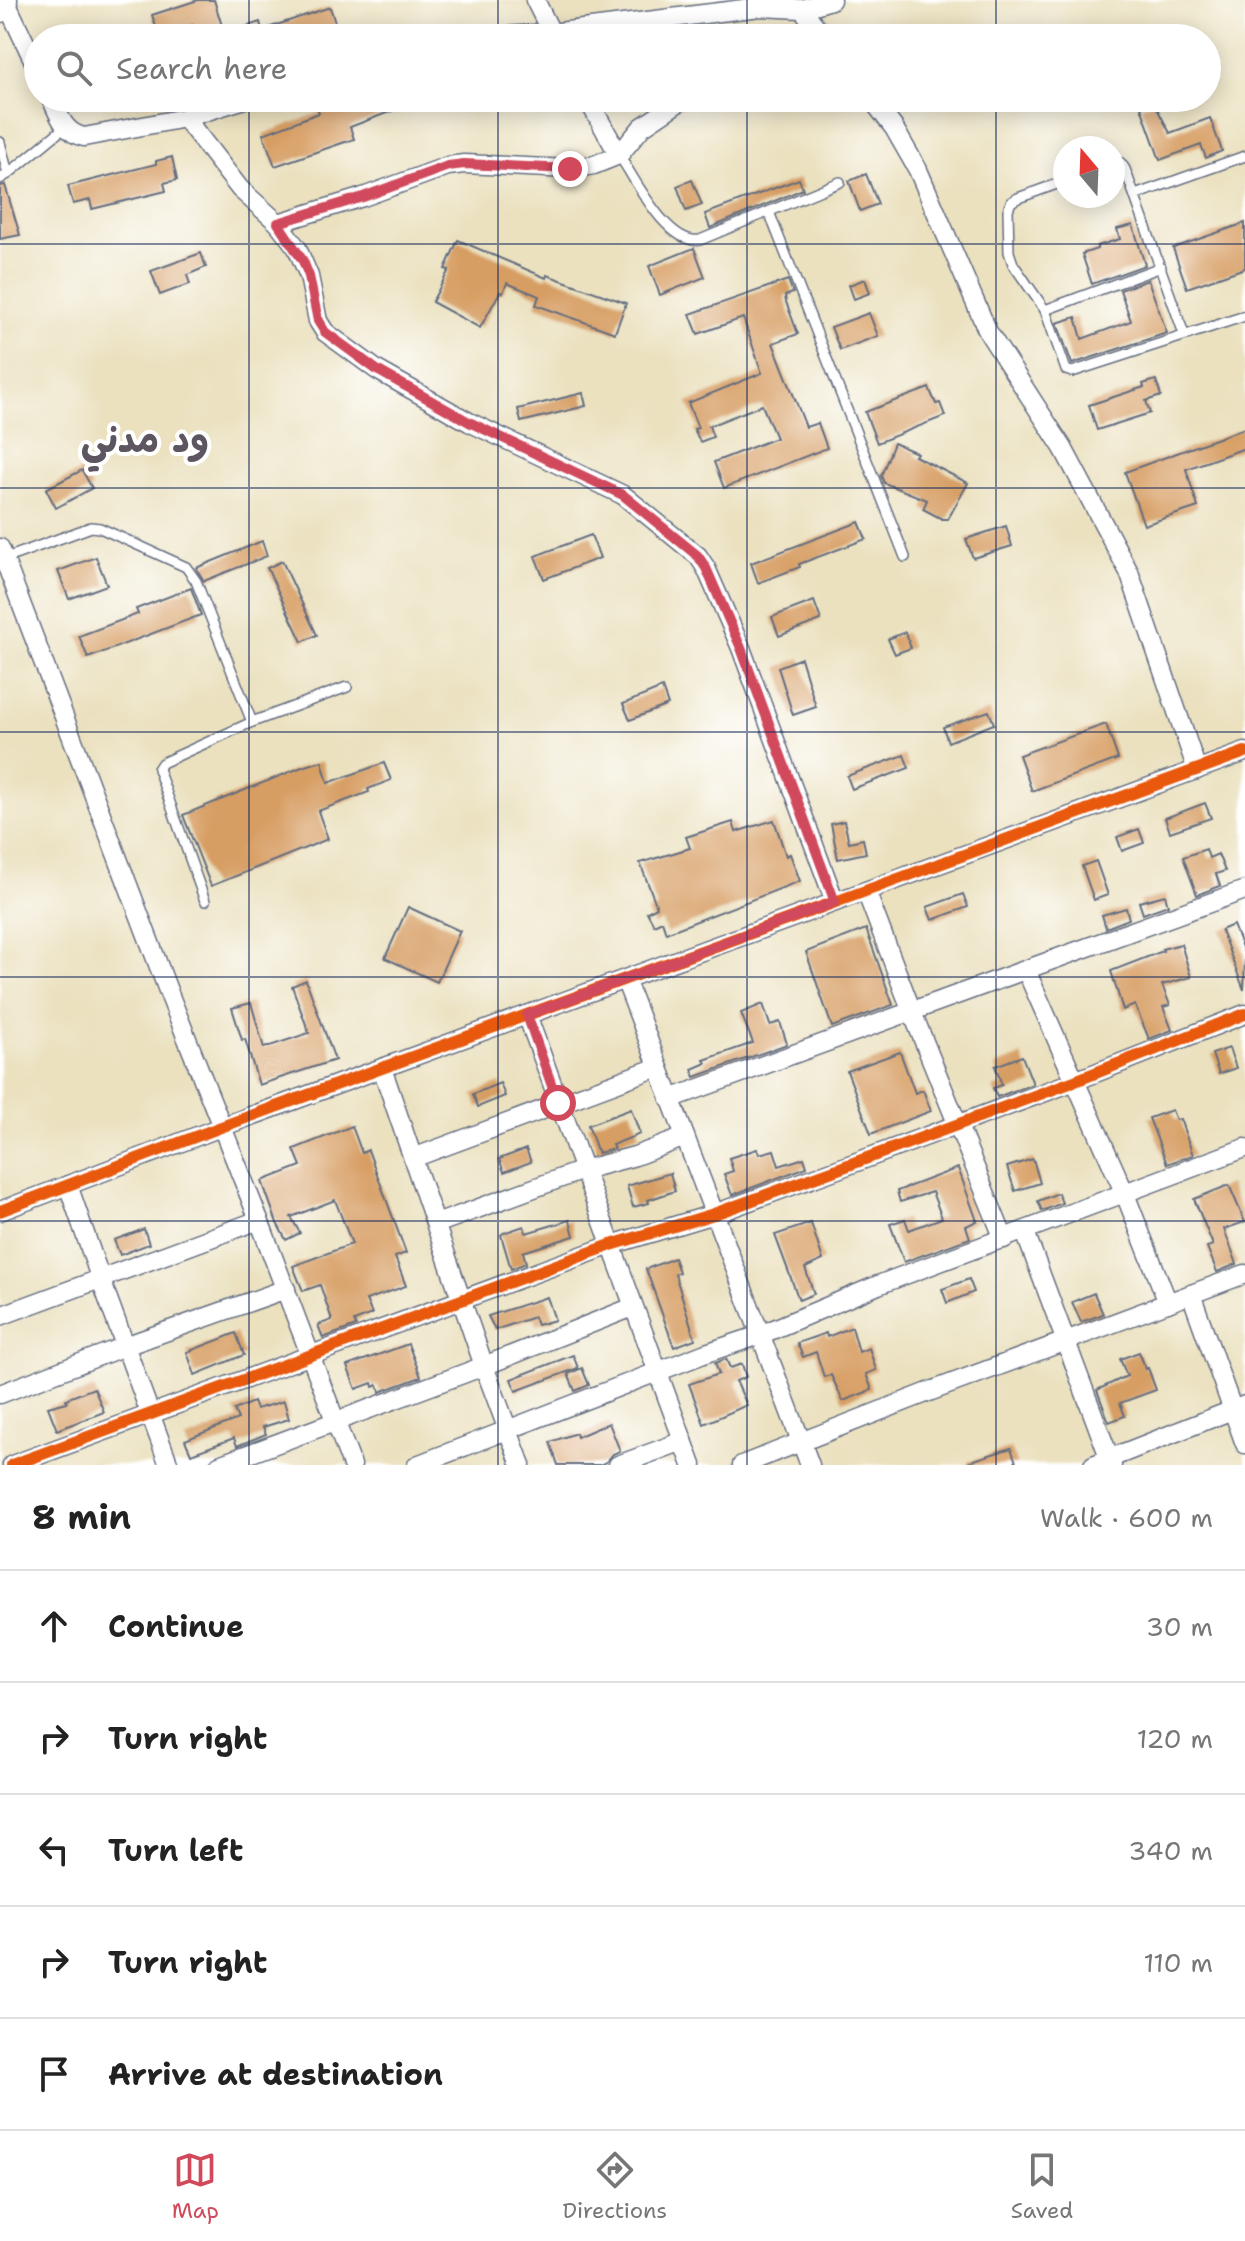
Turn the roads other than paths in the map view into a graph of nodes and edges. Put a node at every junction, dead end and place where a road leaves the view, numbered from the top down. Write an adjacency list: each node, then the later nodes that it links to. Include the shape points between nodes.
1 (5, 0): 5 (main road); 9 (street)
2 (535, 0): 6 (street)
3 (831, 0): 4 (street)
4 (802, 9): 7 (street, via 760,7); 8 (street)
5 (0, 10)
6 (546, 24)
7 (638, 24)
8 (814, 24)
9 (24, 40)
10 (58, 112): 16 (street)
11 (204, 112): 15 (street)
12 (595, 112): 18 (street)
13 (664, 112): 18 (street, via 642,127)
14 (882, 112): 37 (street, via 918,170 988,332 1063,448 1129,572)
15 (185, 118): 16 (street, via 84,137); 26 (street, via 246,196)
16 (65, 127): 21 (lane)
17 (0, 142): 21 (lane)
18 (619, 155): 25 (lane, via 663,223 685,239 700,240); 26 (street, via 570,169 448,166)
19 (1245, 156): 24 (lane)
20 (1125, 172): 24 (lane)
21 (4, 176)
22 (840, 182): 25 (lane)
23 (1053, 185): 28 (lane, via 1018,198 1008,210 1013,264)
24 (1135, 195): 27 (lane)
25 (769, 212): 32 (lane)
26 (278, 223): 41 (street, via 303,261 325,332 377,370 469,422 623,495 698,556 741,648)
27 (1161, 267): 28 (lane); 30 (lane)
28 (1045, 310): 30 (lane, via 1066,370 1072,372)
29 (1245, 316): 30 (lane)
30 (1184, 334)
31 (2, 553): 33 (street); 35 (lane, via 91,527 186,567)
32 (905, 557)
33 (7, 591): 53 (street)
34 (347, 687): 35 (lane)
35 (252, 722): 40 (lane, via 158,769)
36 (1243, 757): 37 (street)
37 (1197, 770): 39 (street)
38 (1245, 890): 42 (street)
39 (866, 891): 41 (street); 44 (street)
40 (205, 901)
41 (835, 902): 43 (street)
42 (1026, 970): 44 (street); 49 (street)
43 (625, 979): 46 (street); 47 (street)
44 (912, 1012): 50 (street); 52 (street)
45 (1245, 1014): 49 (street)
46 (527, 1015): 48 (street); 51 (street)
47 (658, 1067): 50 (street); 51 (street)
48 (382, 1068): 53 (street); 56 (street)
49 (1075, 1081): 52 (street); 59 (street)
50 (670, 1099): 54 (street)
51 (558, 1103): 56 (street); 57 (street)
52 (960, 1124): 61 (street); 65 (street)
53 (221, 1127): 58 (street); 62 (street)
54 (685, 1137): 57 (street); 61 (street)
55 (1245, 1148): 59 (street)
56 (413, 1158): 63 (street)
57 (583, 1170): 63 (street); 66 (street)
58 (68, 1185): 60 (street); 68 (street)
59 (1125, 1194): 64 (street); 72 (street)
60 (0, 1211)
61 (714, 1214): 66 (street); 75 (street)
62 (259, 1220): 68 (street); 69 (street)
63 (436, 1224): 71 (street)
64 (1025, 1232): 65 (street); 76 (street)
65 (1004, 1239): 75 (street)
66 (611, 1245): 71 (street); 73 (street)
67 (1245, 1274): 70 (street)
68 (101, 1280): 74 (street); 77 (street)
69 (286, 1289): 77 (street); 78 (street)
70 (1191, 1294): 72 (street); 82 (street)
71 (461, 1299): 78 (street); 79 (street)
72 (1168, 1303): 76 (street)
73 (633, 1307): 79 (street); 80 (street)
74 (0, 1316)
75 (760, 1335): 80 (street); 87 (street)
76 (1066, 1341): 87 (street); 89 (street)
77 (125, 1346): 81 (street); 83 (street)
78 (311, 1355): 83 (street); 84 (street)
79 (484, 1366): 84 (street); 85 (street)
80 (658, 1372): 85 (street); 86 (street)
81 (0, 1394)
82 (1239, 1407): 88 (street); 89 (street)
83 (151, 1414): 90 (street); 91 (street)
84 (335, 1422): 92 (street); 93 (street)
85 (508, 1430): 94 (street); 95 (street)
86 (683, 1441): 96 (street); 97 (street)
87 (801, 1441): 98 (street); 99 (street)
88 (1245, 1444)
89 (1105, 1463)
90 (12, 1465)
91 (169, 1465)
92 (219, 1465)
93 (352, 1465)
94 (417, 1465)
95 (521, 1465)
96 (618, 1465)
97 (692, 1465)
98 (742, 1465)
99 (810, 1465)

